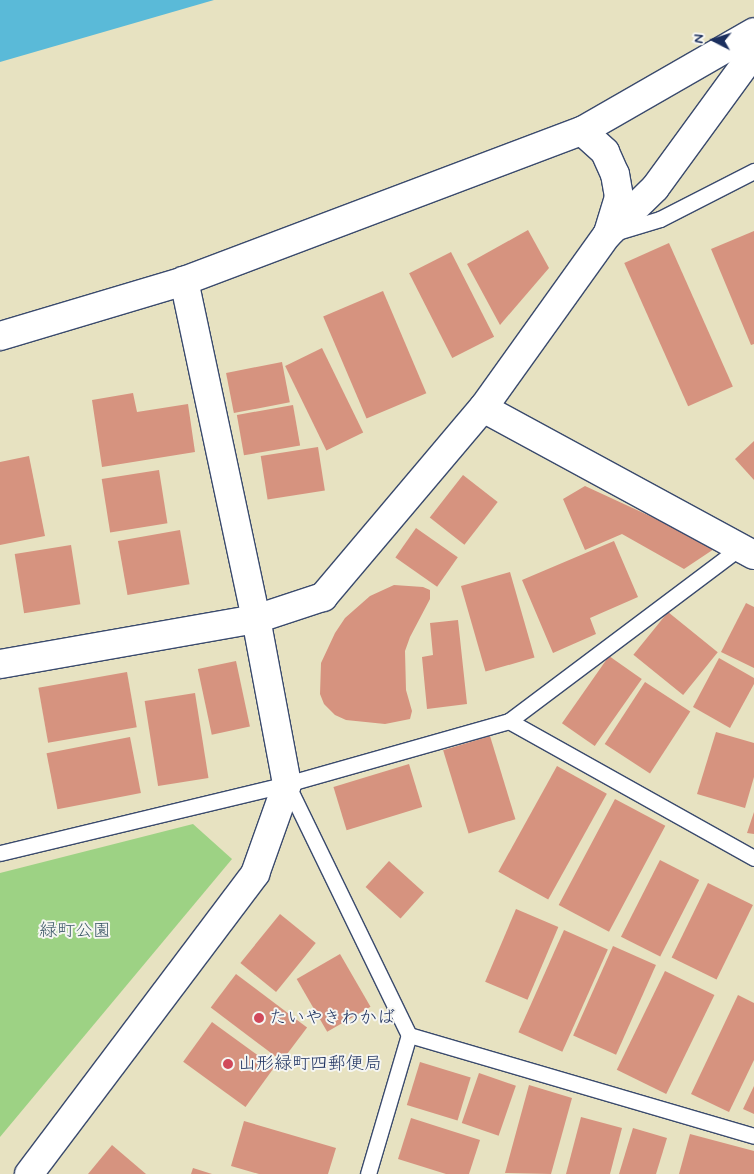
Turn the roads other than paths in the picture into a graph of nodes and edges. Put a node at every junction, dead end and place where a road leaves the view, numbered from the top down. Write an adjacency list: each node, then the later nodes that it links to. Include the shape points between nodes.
1 (754, 32): 3 (street)
2 (754, 52): 5 (street, via 655,188)
3 (582, 131): 5 (street, via 605,152 615,174 618,197); 6 (street)
4 (754, 171): 5 (lane, via 660,219)
5 (607, 235): 8 (street)
6 (184, 281): 7 (street); 10 (street)
7 (0, 336)
8 (483, 408): 9 (street); 10 (street, via 323,597)
9 (746, 551): 12 (lane)
10 (256, 619): 11 (street); 13 (street)
11 (0, 664)
12 (509, 721): 13 (lane); 15 (lane)
13 (287, 784): 14 (lane); 16 (lane); 18 (street, via 255,874)
14 (0, 853)
15 (754, 858)
16 (409, 1035): 17 (lane); 19 (lane)
17 (754, 1136)
18 (29, 1174)
19 (368, 1174)

